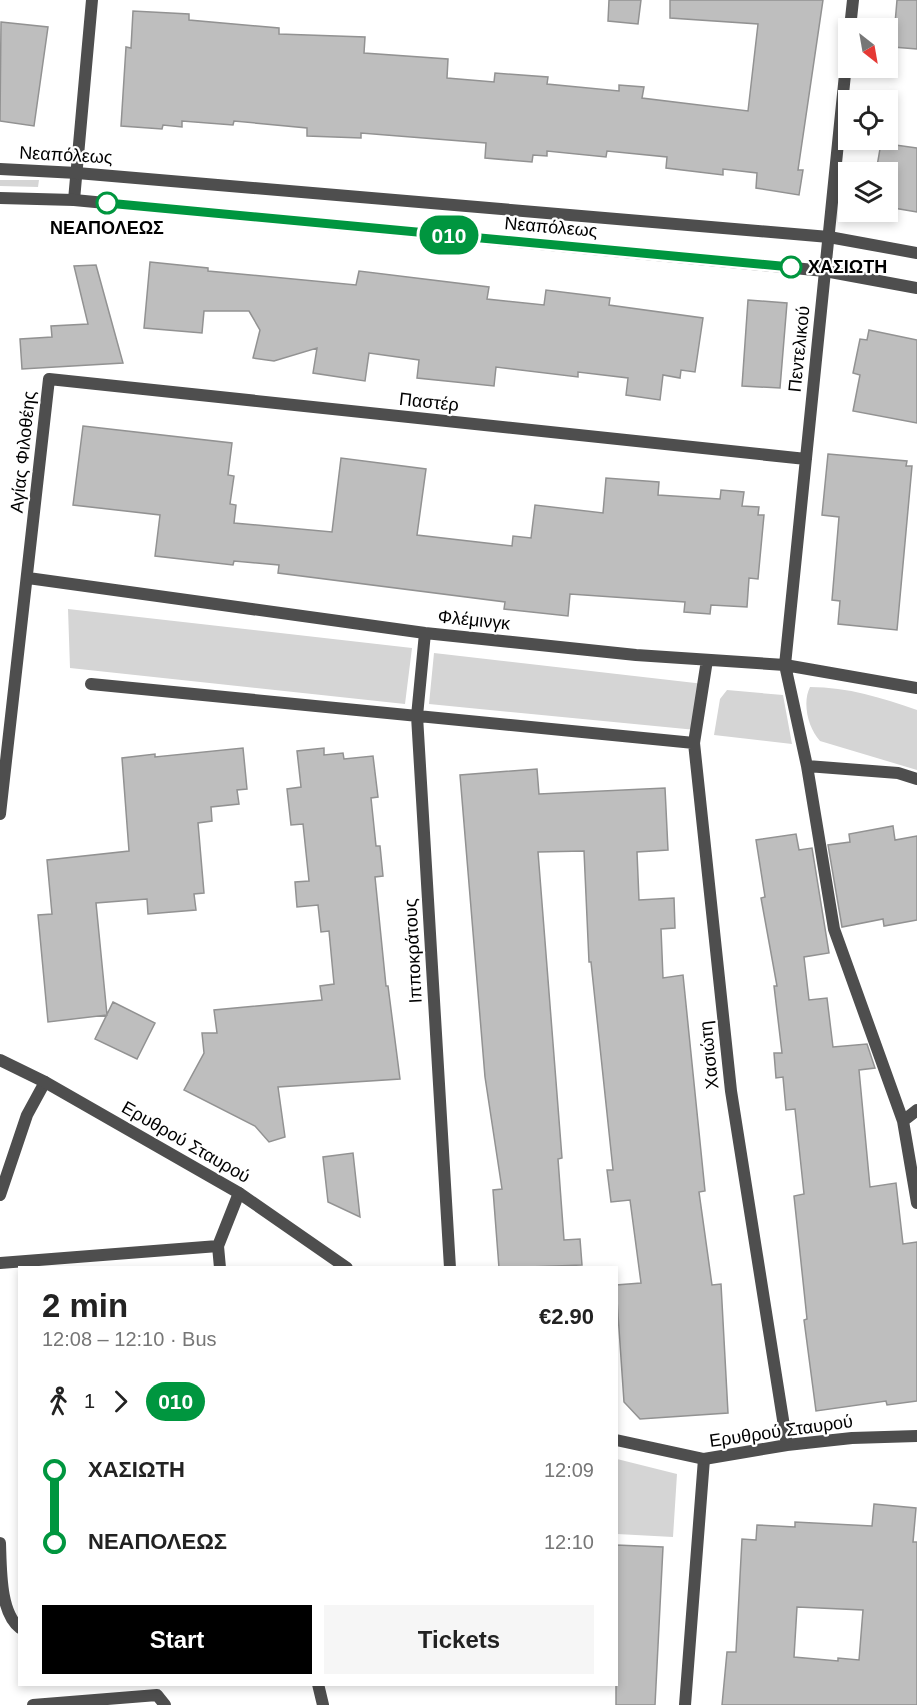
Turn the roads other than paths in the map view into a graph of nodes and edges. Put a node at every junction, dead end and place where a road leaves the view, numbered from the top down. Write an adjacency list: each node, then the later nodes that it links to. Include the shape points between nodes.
1 (92, 0): 6 (street)
2 (853, 0): 3 (street)
3 (851, 18)
4 (845, 78): 9 (street, Πεντελικού)
5 (0, 169): 6 (street, Νεαπόλεως)
6 (77, 173): 8 (street); 9 (street, Νεαπόλεως)
7 (0, 198): 8 (street, Νεαπόλεως)
8 (75, 200): 11 (street, Νεαπόλεως)
9 (829, 237): 10 (street, Νεαπόλεως); 11 (street, Πεντελικού)
10 (917, 253)
11 (825, 271): 12 (street, Νεαπόλεως); 14 (street, Πεντελικού)
12 (917, 288)
13 (49, 379): 14 (street, Παστέρ); 15 (street, Αγίας Φιλοθέης)
14 (806, 459): 18 (street, Πεντελικού)
15 (28, 578): 16 (street, Φλέμινγκ); 25 (street, Αγίας Φιλοθέης)
16 (425, 633): 17 (street, Φλέμινγκ); 21 (street, Ιπποκράτους)
17 (707, 660): 18 (street, Φλέμινγκ); 22 (street, Χασιώτη)
18 (785, 665): 20 (street, Φλέμινγκ); 23 (street, Πεντελικού)
19 (91, 684): 21 (street)
20 (917, 688)
21 (417, 716): 22 (street); 37 (street, Ιπποκράτους)
22 (694, 743): 40 (street, Χασιώτη, via 731,1091)
23 (807, 766): 24 (street); 29 (street, Πεντελικού, via 834,929)
24 (917, 779)
25 (0, 814)
26 (0, 1060): 27 (street, Ερυθρού Σταυρού)
27 (45, 1082): 30 (street, Ερυθρού Σταυρού); 31 (street, via 27,1114)
28 (917, 1110): 29 (street)
29 (903, 1121): 32 (street, Πεντελικού)
30 (239, 1192): 33 (street); 36 (street, Ερυθρού Σταυρού)
31 (0, 1195)
32 (917, 1203)
33 (218, 1246): 34 (street); 35 (street)
34 (0, 1263)
35 (219, 1266)
36 (344, 1266)
37 (450, 1266)
38 (917, 1436): 40 (street, Ερυθρού Σταυρού)
39 (618, 1440): 41 (street, Ερυθρού Σταυρού)
40 (787, 1445): 41 (street, Ερυθρού Σταυρού)
41 (704, 1459): 48 (street)
42 (0, 1543): 43 (street, via 3,1606 8,1620)
43 (18, 1627)
44 (318, 1686): 47 (street)
45 (33, 1705): 46 (street, via 157,1695)
46 (165, 1705)
47 (323, 1705)
48 (685, 1705)

